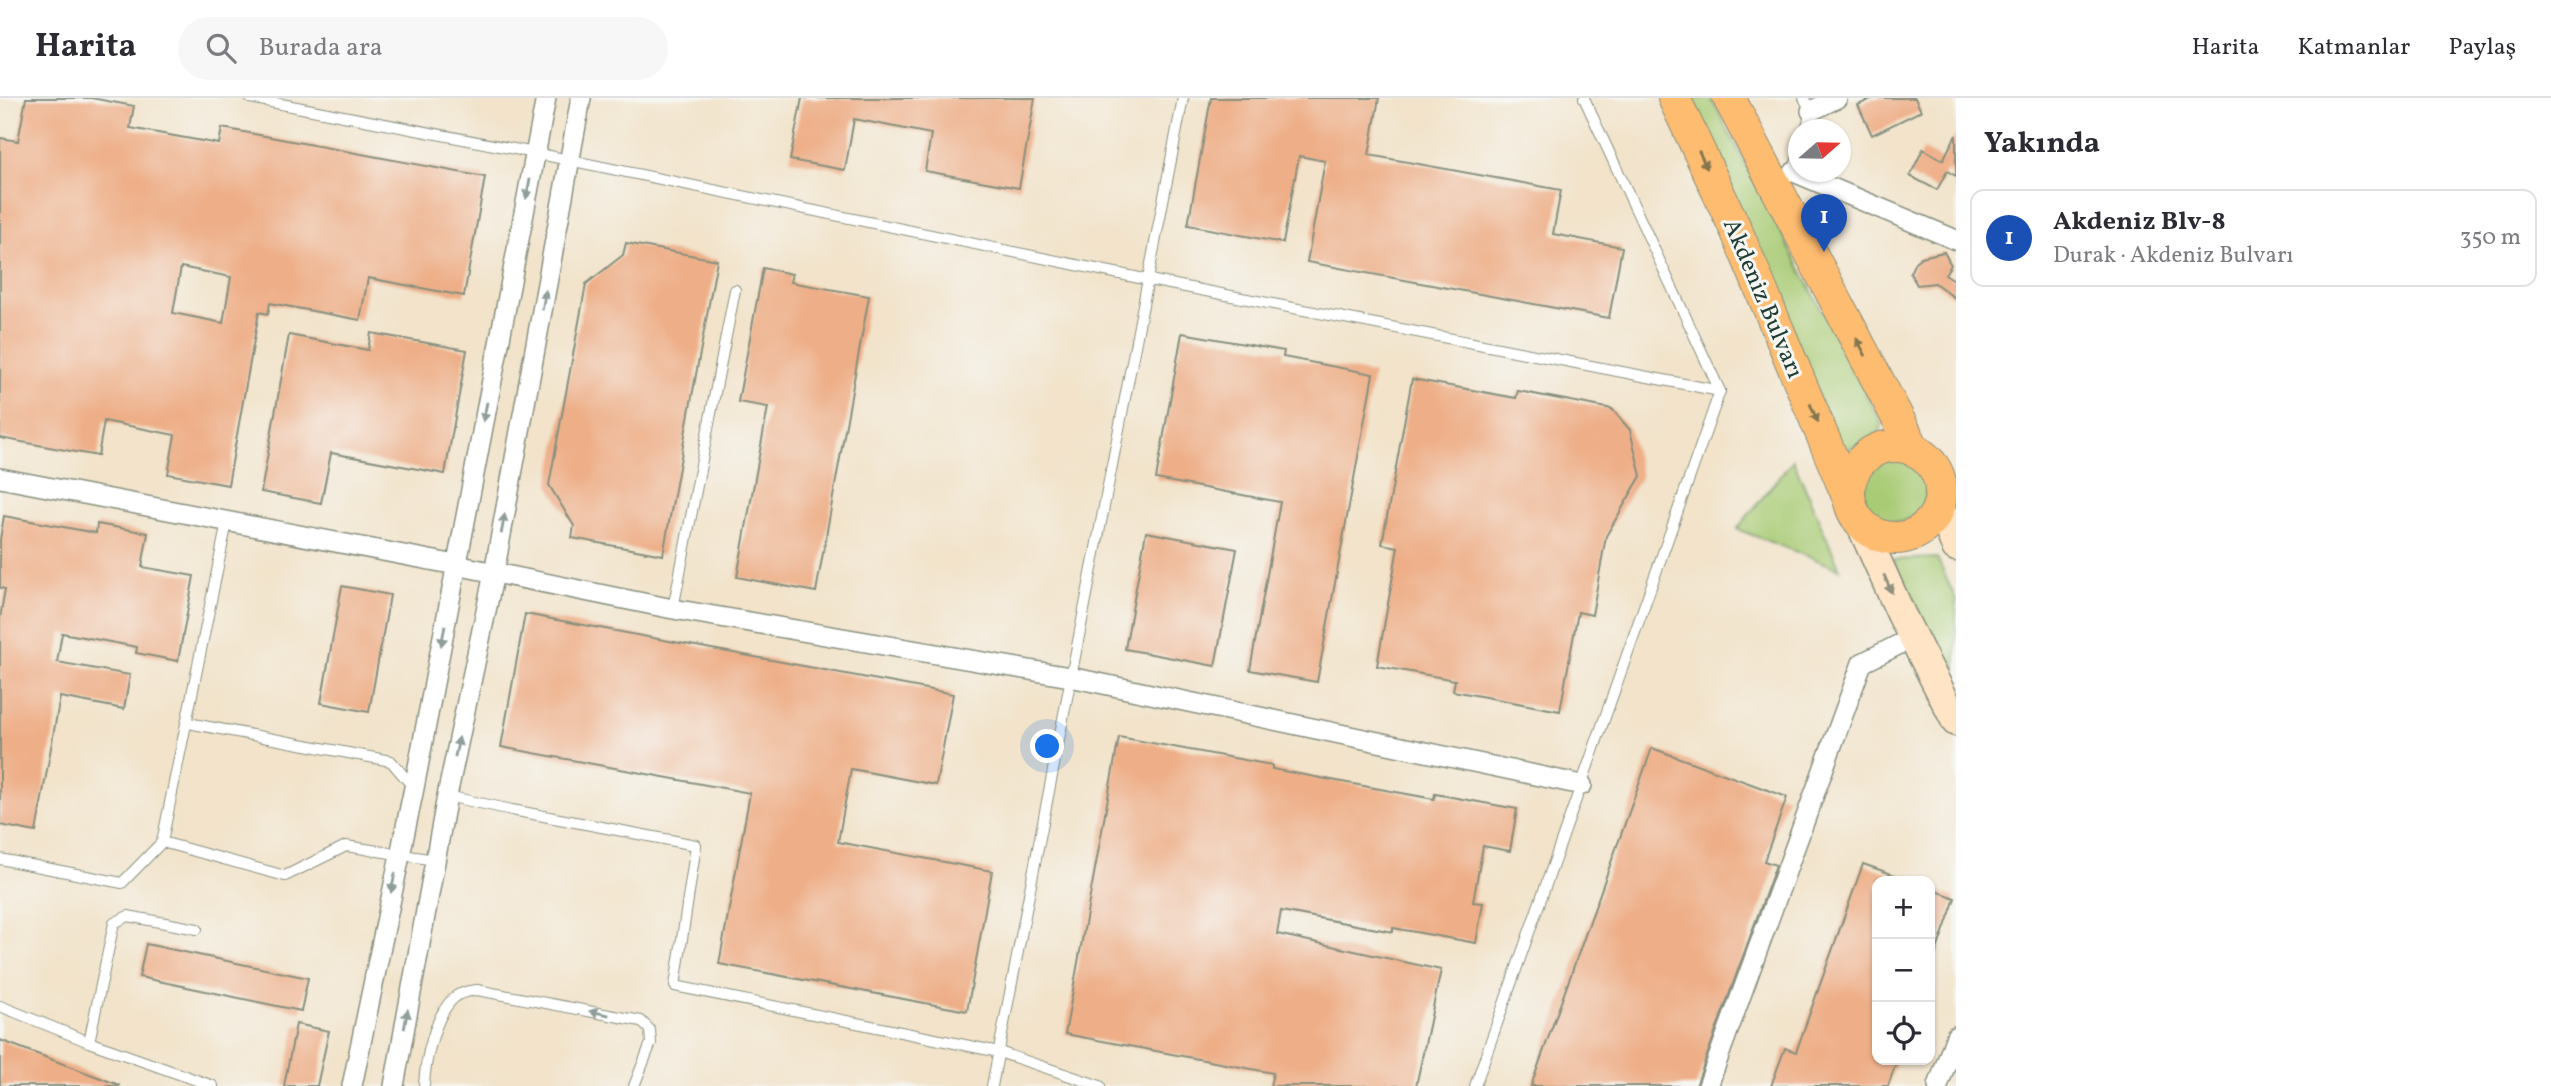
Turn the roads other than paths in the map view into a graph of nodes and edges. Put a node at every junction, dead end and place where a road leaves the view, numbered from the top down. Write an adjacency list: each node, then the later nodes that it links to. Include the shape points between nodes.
1 (250, 98): 10 (lane)
2 (546, 98): 10 (street)
3 (581, 98): 11 (street)
4 (1183, 98): 16 (lane)
5 (1584, 98): 18 (lane)
6 (1674, 98): 22 (main road, Akdeniz Bulvarı, one-way to 22, via 1736,230)
7 (1729, 98): 14 (main road)
8 (1837, 98): 9 (street)
9 (1807, 113)
10 (535, 153): 11 (lane); 26 (street, one-way to 26)
11 (569, 161): 16 (lane); 27 (street, one-way to 11)
12 (1789, 182): 14 (lane)
13 (1834, 182): 15 (street)
14 (1782, 200): 19 (main road, one-way to 14)
15 (1956, 240)
16 (1149, 280): 18 (lane); 30 (lane)
17 (734, 290): 28 (lane)
18 (1720, 391): 33 (lane)
19 (1921, 454): 20 (main road); 22 (main road, via 1894,446 1866,456 1852,477); 23 (main road, via 1934,468)
20 (1956, 471)
21 (0, 478): 24 (street)
22 (1854, 510): 23 (main road, via 1876,534 1898,538); 29 (main road, Akdeniz Bulvarı, one-way to 29)
23 (1948, 515): 25 (main road)
24 (228, 522): 26 (street); 32 (lane)
25 (1956, 547)
26 (456, 565): 27 (street); 34 (street, one-way to 34)
27 (494, 573): 28 (street); 35 (street, one-way to 27)
28 (673, 609): 30 (street)
29 (1914, 638): 31 (main road, Akdeniz Bulvarı); 53 (street, via 1862,663)
30 (1070, 677): 33 (street); 44 (lane)
31 (1956, 722)
32 (188, 723): 34 (lane, via 391,761); 36 (lane)
33 (1582, 785): 52 (lane)
34 (414, 788): 35 (street); 37 (street)
35 (447, 796): 39 (street); 44 (lane, via 696,845 675,986)
36 (162, 842): 37 (lane, via 285,876 346,846); 38 (lane, via 122,883)
37 (399, 855): 39 (lane); 46 (street, one-way to 46)
38 (0, 859)
39 (435, 860): 47 (street, one-way to 39)
40 (197, 929): 43 (lane, via 128,916 114,923)
41 (0, 1006): 43 (lane)
42 (1956, 1036): 54 (street)
43 (89, 1042): 45 (lane)
44 (999, 1052): 50 (lane); 51 (lane)
45 (213, 1086)
46 (352, 1086)
47 (394, 1086)
48 (424, 1086): 49 (lane, one-way to 48, via 651,1043 650,1030 642,1021 477,990 458,994 444,1007 424,1065)
49 (634, 1086)
50 (992, 1086)
51 (1100, 1086)
52 (1475, 1086)
53 (1708, 1086)
54 (1938, 1086)

